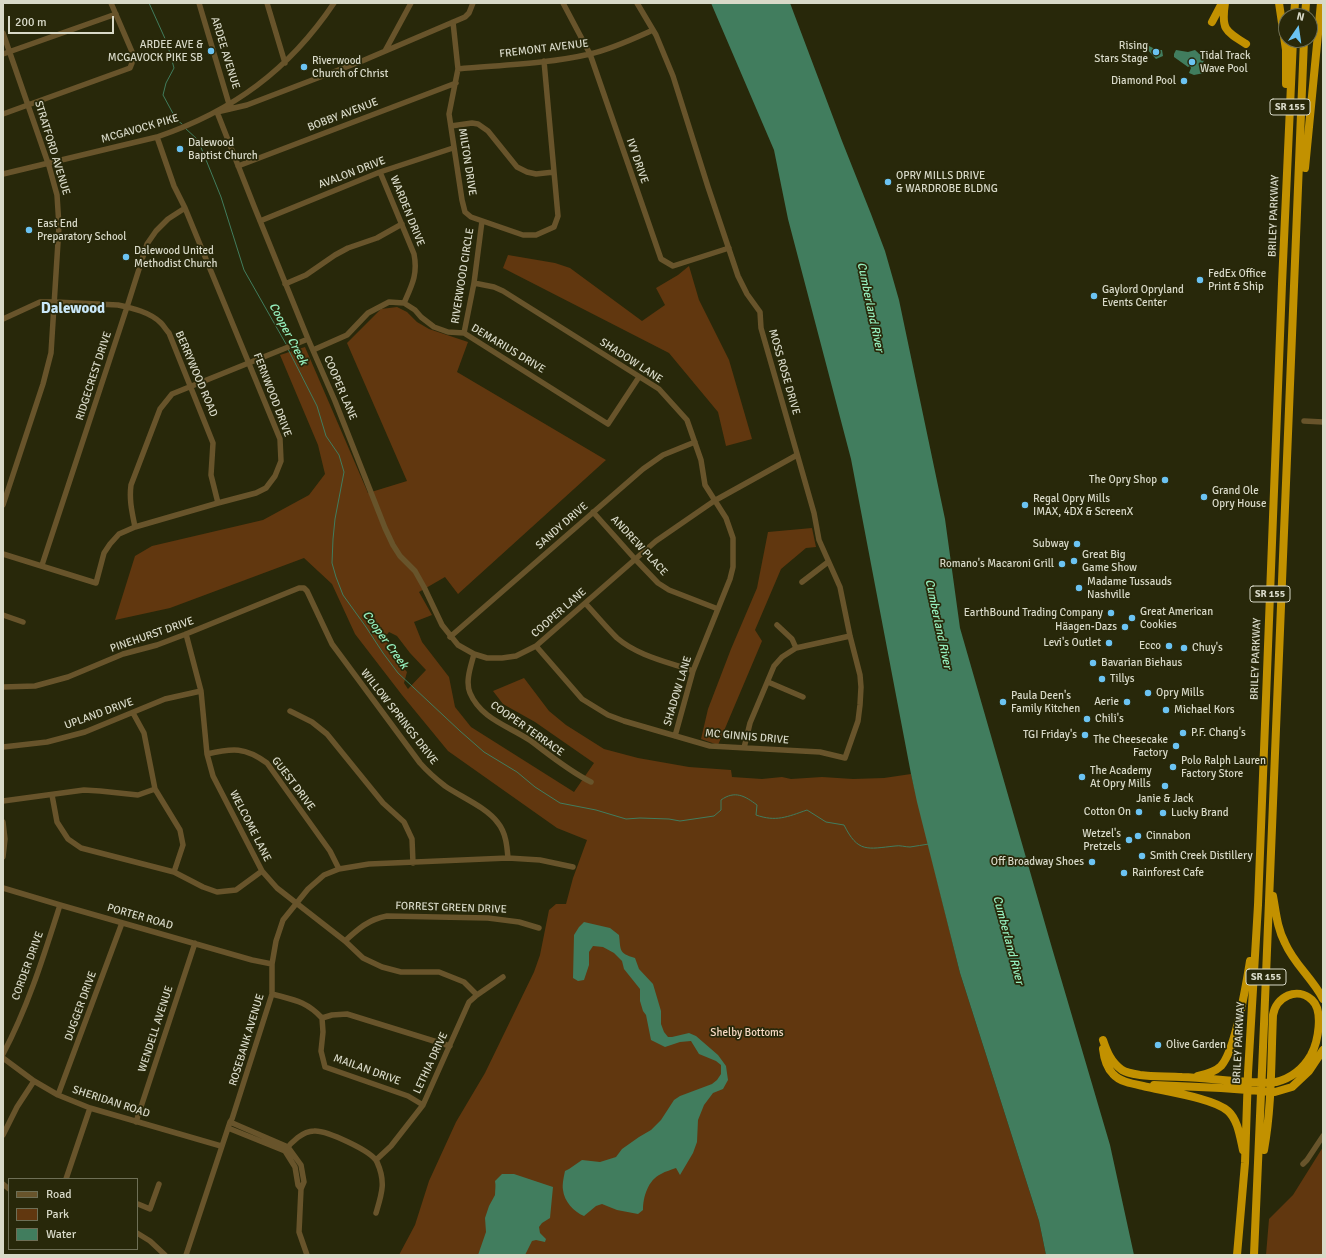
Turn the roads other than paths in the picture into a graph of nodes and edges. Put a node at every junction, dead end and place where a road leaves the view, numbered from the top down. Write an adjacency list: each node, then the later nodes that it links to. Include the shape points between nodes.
1 (111, 3): 12 (street)
2 (199, 3): 31 (street, ARDEE AVENUE)
3 (267, 3): 25 (street)
4 (334, 3): 25 (street, via 315,30)
5 (411, 3): 20 (street)
6 (473, 3): 13 (street, MCGAVOCK PIKE, via 469,14)
7 (563, 3): 23 (street, IVY DRIVE)
8 (637, 3): 15 (street, MOSS ROSE DRIVE)
9 (1223, 3): 14 (highway); 17 (highway, via 1225,26 1230,35)
10 (1279, 3): 42 (highway, via 1286,50)
11 (1321, 3): 48 (highway)
12 (116, 14): 21 (street); 29 (street, via 133,54 130,68)
13 (453, 22): 20 (street, MCGAVOCK PIKE); 26 (street, MILTON DRIVE)
14 (1212, 22)
15 (653, 30): 23 (street, FREMONT AVENUE, via 620,45); 47 (street, MOSS ROSE DRIVE, via 673,76)
16 (3, 33): 21 (street, STRATFORD AVENUE)
17 (1246, 44)
18 (1293, 48): 42 (highway, BRILEY PARKWAY / SR 155)
19 (1304, 48): 48 (highway, SR 155)
20 (384, 51): 30 (street, MCGAVOCK PIKE)
21 (10, 52): 22 (street); 29 (street, STRATFORD AVENUE)
22 (3, 54)
23 (590, 54): 24 (street, FREMONT AVENUE); 47 (street, IVY DRIVE, via 661,259 673,266)
24 (544, 61): 26 (street, FREMONT AVENUE); 40 (street, MILTON DRIVE)
25 (285, 63): 28 (street, via 260,85)
26 (458, 69): 27 (street, MILTON DRIVE)
27 (456, 83): 34 (street, MILTON DRIVE, via 449,114); 38 (street, BOBBY AVENUE)
28 (240, 98): 30 (street); 31 (street)
29 (29, 105): 33 (street); 37 (street, STRATFORD AVENUE)
30 (247, 105): 31 (street, MCGAVOCK PIKE)
31 (232, 106): 32 (street, MCGAVOCK PIKE)
32 (217, 112): 35 (street, MCGAVOCK PIKE); 38 (street)
33 (3, 114)
34 (451, 126): 36 (street, MILTON DRIVE); 40 (street, via 478,124 488,132 517,167 536,174)
35 (157, 137): 37 (street, MCGAVOCK PIKE); 43 (street, FERNWOOD DRIVE, via 174,186)
36 (453, 148): 39 (street, AVALON DRIVE); 45 (street, MILTON DRIVE, via 466,212)
37 (48, 162): 41 (street, MCGAVOCK PIKE); 51 (street, STRATFORD AVENUE, via 59,206)
38 (238, 166): 44 (street)
39 (380, 172): 44 (street, AVALON DRIVE); 46 (street, WARDEN DRIVE)
40 (554, 172): 45 (street, MILTON DRIVE, via 558,216 554,227 536,235 523,235)
41 (3, 174)
42 (1287, 174): 115 (highway, BRILEY PARKWAY / SR 155)
43 (186, 208): 53 (street, RIDGECREST DRIVE, via 168,219 147,244); 58 (street, FERNWOOD DRIVE)
44 (260, 221): 50 (street)
45 (482, 221): 49 (street, RIVERWOOD CIRCLE)
46 (402, 224): 50 (street, via 377,238 348,248 306,275); 52 (street, WARDEN DRIVE, via 416,265 415,278)
47 (729, 248): 64 (street, MOSS ROSE DRIVE, via 738,276 760,312 761,328)
48 (1296, 270): 111 (highway, SR 155)
49 (474, 283): 55 (street, RIVERWOOD CIRCLE); 59 (street, SHADOW LANE, via 503,291)
50 (285, 284): 56 (street)
51 (55, 302): 53 (street, BERRYWOOD ROAD); 54 (street, BERRYWOOD ROAD, via 33,304); 67 (street, STRATFORD AVENUE, via 49,364)
52 (404, 304): 55 (street, DEMARIUS DRIVE, via 434,327); 57 (street, via 389,302 379,306 368,313 346,335)
53 (127, 307): 60 (street, BERRYWOOD ROAD, via 160,322 169,333); 73 (street, RIDGECREST DRIVE)
54 (3, 319)
55 (464, 334): 59 (street, DEMARIUS DRIVE, via 608,424)
56 (308, 339): 57 (street, COOPER LANE); 58 (street)
57 (313, 350): 83 (street, COOPER LANE, via 387,534 400,556 415,571)
58 (249, 362): 60 (street); 66 (street, FERNWOOD DRIVE, via 280,439 282,461 266,488)
59 (639, 377): 63 (street, SHADOW LANE, via 658,389 687,420)
60 (190, 387): 66 (street, BERRYWOOD ROAD, via 213,443 211,475); 69 (street, via 172,394 160,409 131,485 130,505)
61 (1304, 421): 62 (street)
62 (1323, 422)
63 (695, 442): 65 (street, SHADOW LANE, via 705,485); 68 (street, SANDY DRIVE, via 663,455 643,468)
64 (797, 455): 65 (street, COOPER LANE); 72 (street, MOSS ROSE DRIVE, via 819,540)
65 (714, 501): 71 (street, COOPER LANE, via 656,541); 77 (street, SHADOW LANE, via 726,518 733,538 733,567)
66 (218, 503): 69 (street, FERNWOOD DRIVE)
67 (3, 505)
68 (593, 512): 71 (street, ANDREW PLACE); 83 (street, SANDY DRIVE)
69 (135, 527): 73 (street, FERNWOOD DRIVE, via 119,534 110,544 104,553 96,583)
70 (3, 554): 73 (street)
71 (635, 560): 76 (street, COOPER LANE); 77 (street, ANDREW PLACE, via 658,583 669,590)
72 (828, 562): 74 (street); 82 (street, MOSS ROSE DRIVE, via 840,587)
73 (42, 565)
74 (802, 582)
75 (304, 588): 81 (street, PINEHURST DRIVE); 105 (street, WILLOW SPRINGS DRIVE, via 332,644 420,764 431,776 499,824 506,839)
76 (586, 604): 84 (street, COOPER LANE); 87 (street, via 618,638 636,650)
77 (718, 609): 87 (street, SHADOW LANE)
78 (3, 615): 79 (street)
79 (23, 622)
80 (777, 625): 85 (street, via 792,639)
81 (186, 634): 89 (street, PINEHURST DRIVE, via 123,654 51,682 35,686); 90 (street, WELCOME LANE)
82 (850, 636): 85 (street); 98 (street, MOSS ROSE DRIVE, via 860,675 861,693 858,721)
83 (450, 637): 86 (street, COOPER LANE)
84 (536, 646): 86 (street, COOPER LANE, via 516,656 502,658 487,658); 94 (street, MC GINNIS DRIVE, via 582,700 608,715)
85 (796, 648): 88 (street, via 774,666)
86 (474, 654): 99 (street, COOPER TERRACE, via 468,677 470,692 483,711 490,718 530,741 564,767)
87 (693, 671): 94 (street, SHADOW LANE)
88 (768, 682): 91 (street); 96 (street, via 750,723)
89 (3, 687)
90 (201, 692): 93 (street, UPLAND DRIVE, via 165,699); 97 (street, WELCOME LANE)
91 (803, 697)
92 (290, 711): 106 (street, via 312,722 327,734 383,803 404,822 412,839)
93 (133, 713): 95 (street, UPLAND DRIVE, via 85,732 47,742); 100 (street, via 144,732)
94 (675, 736): 96 (street, MC GINNIS DRIVE, via 710,746)
95 (3, 747)
96 (744, 748): 98 (street, MC GINNIS DRIVE, via 820,752)
97 (208, 754): 108 (street, GUEST DRIVE, via 239,749 255,754 266,763 330,851); 109 (street, WELCOME LANE, via 213,776)
98 (845, 758)
99 (591, 782)
100 (155, 789): 101 (street, via 138,796 93,790); 110 (street, via 180,830 183,846)
101 (52, 795): 102 (street); 110 (street, via 57,822 68,839 81,848)
102 (3, 801)
103 (3, 822): 104 (street)
104 (3, 857)
105 (508, 858): 106 (street, ROSEBANK AVENUE); 107 (street, ROSEBANK AVENUE, via 540,860)
106 (413, 862): 108 (street, ROSEBANK AVENUE, via 369,864)
107 (573, 867)
108 (339, 869): 113 (street, ROSEBANK AVENUE, via 315,882)
109 (262, 871): 110 (street, via 236,890 218,892); 113 (street, WELCOME LANE, via 277,888)
110 (174, 872)
111 (1270, 882): 124 (highway, via 1277,923 1285,945); 131 (highway, SR 155)
112 (3, 888): 114 (street, PORTER ROAD)
113 (296, 903): 118 (street, WELCOME LANE); 120 (street, ROSEBANK AVENUE, via 283,920)
114 (60, 905): 116 (street, PORTER ROAD); 128 (street, CORDER DRIVE, via 15,1030)
115 (1258, 905): 132 (highway, via 1246,986 1225,1060 1215,1070 1206,1074); 146 (highway, BRILEY PARKWAY / SR 155)
116 (122, 923): 119 (street, PORTER ROAD); 136 (street, DUGGER DRIVE)
117 (539, 928): 118 (street, FORREST GREEN DRIVE, via 519,922 488,918 387,916 364,924)
118 (345, 941): 123 (street, WELCOME LANE, via 364,958 382,967 401,972 439,972 464,982)
119 (195, 943): 120 (street, PORTER ROAD); 139 (street, WENDELL AVENUE)
120 (272, 964): 122 (street, ROSEBANK AVENUE)
121 (503, 977): 123 (street, LETHIA DRIVE)
122 (272, 994): 125 (street, via 301,1002); 140 (street, ROSEBANK AVENUE)
123 (477, 995): 126 (street, LETHIA DRIVE, via 469,1002)
124 (1323, 999)
125 (322, 1018): 126 (street, via 347,1014); 137 (street, MAILAN DRIVE, via 321,1051 325,1067 408,1096)
126 (450, 1046): 137 (street, LETHIA DRIVE)
127 (1323, 1050): 135 (highway, via 1309,1071 1292,1087 1275,1092)
128 (3, 1054)
129 (3, 1058): 134 (street, SHERIDAN ROAD)
130 (1123, 1070): 132 (highway, via 1139,1075); 133 (highway); 133 (highway, via 1112,1061 1103,1040 1105,1061 1111,1072)
131 (1267, 1073): 132 (highway, via 1274,1009 1287,995 1306,996 1316,1006 1317,1038 1306,1063 1288,1079 1274,1082); 157 (highway, via 1264,1150 1259,1162)
132 (1180, 1077)
133 (1119, 1078): 135 (highway)
134 (34, 1081): 136 (street, SHERIDAN ROAD); 141 (street)
135 (1134, 1084): 146 (highway, via 1194,1097 1224,1107 1238,1128)
136 (58, 1095): 138 (street, SHERIDAN ROAD)
137 (423, 1105): 145 (street, LETHIA DRIVE, via 391,1146)
138 (90, 1108): 139 (street, SHERIDAN ROAD); 148 (street)
139 (136, 1122): 143 (street, SHERIDAN ROAD)
140 (229, 1125): 143 (street, ROSEBANK AVENUE); 144 (street)
141 (3, 1135)
142 (1323, 1136): 147 (street)
143 (221, 1146): 154 (street, ROSEBANK AVENUE)
144 (286, 1149): 145 (street, via 301,1135 314,1131 326,1132 362,1149); 155 (street, via 295,1166 301,1189 299,1232)
145 (376, 1160): 151 (street, via 383,1189)
146 (1245, 1162): 156 (highway, BRILEY PARKWAY / SR 155)
147 (1303, 1164)
148 (66, 1178)
149 (159, 1184): 150 (street, via 150,1209)
150 (138, 1205)
151 (376, 1213)
152 (138, 1234): 153 (street)
153 (165, 1255)
154 (186, 1255)
155 (307, 1255)
156 (1237, 1255)
157 (1254, 1255)

